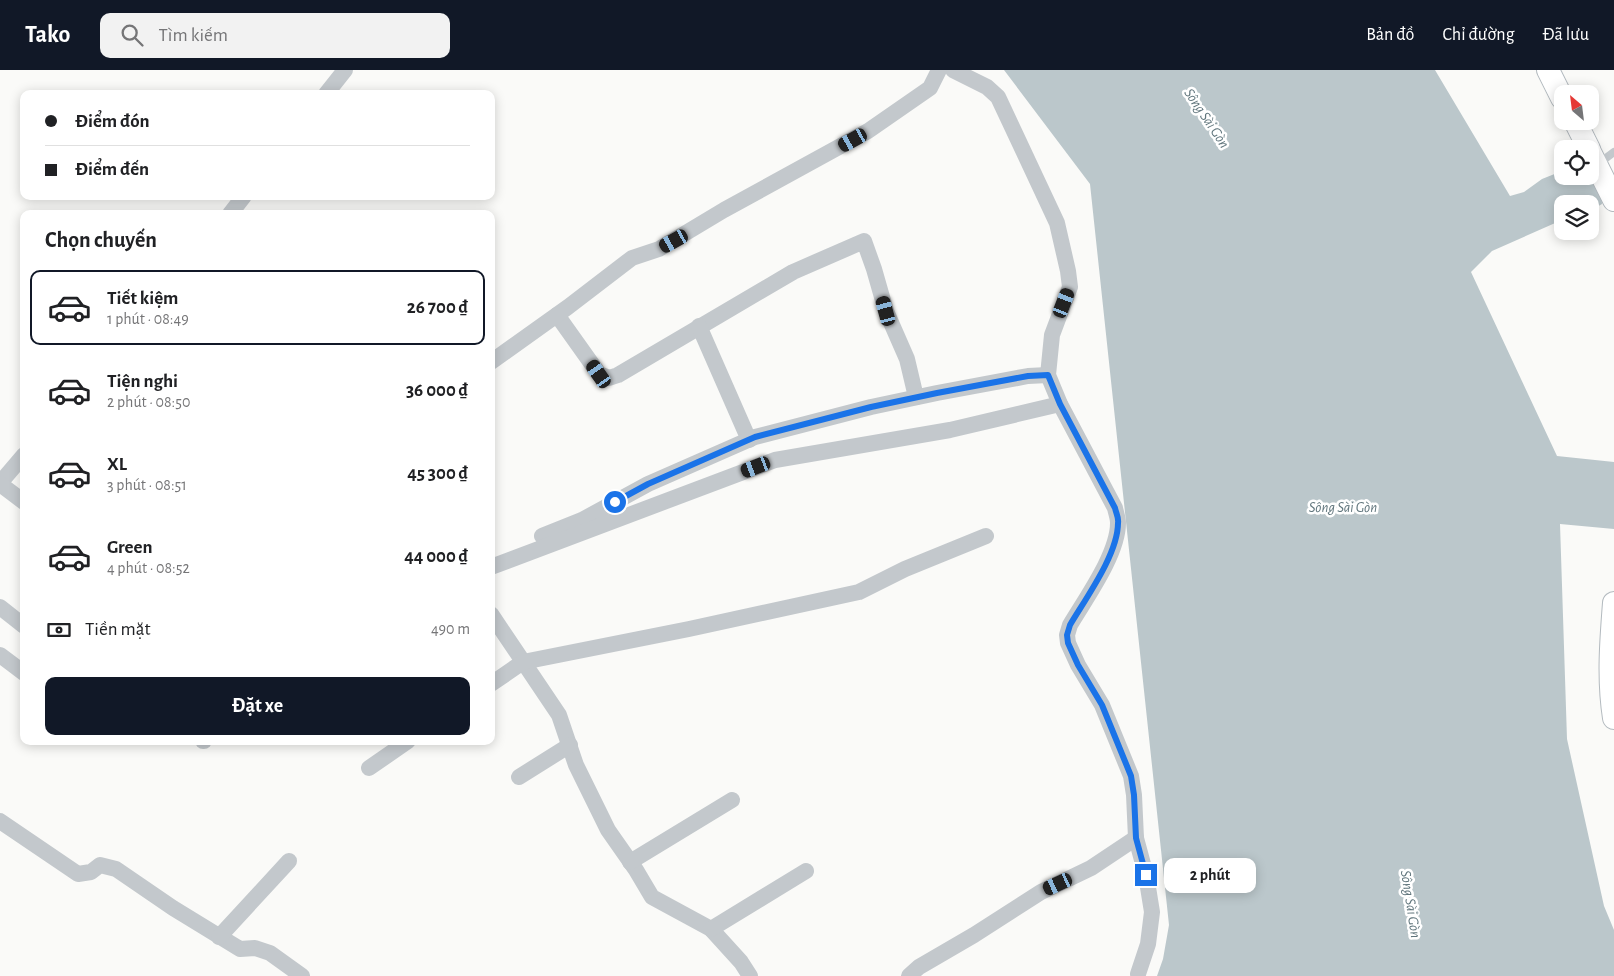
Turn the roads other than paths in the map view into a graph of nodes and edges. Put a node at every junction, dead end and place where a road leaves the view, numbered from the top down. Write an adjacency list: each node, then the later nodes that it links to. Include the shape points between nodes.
1 (345, 70): 6 (street)
2 (939, 70): 11 (street, via 930,88 868,131 659,249 632,258)
3 (953, 70): 14 (street, via 987,87 998,98 1057,223 1070,287 1052,335)
4 (1548, 70): 5 (street)
5 (1556, 85)
6 (329, 90)
7 (1599, 159): 8 (street)
8 (1614, 199)
9 (241, 200): 10 (street)
10 (233, 210)
11 (557, 315): 12 (street, via 599,374 609,378); 13 (street)
12 (700, 326): 15 (street, via 793,272 864,241 886,311 907,359); 17 (street)
13 (495, 359)
14 (1048, 375): 15 (street); 16 (street)
15 (916, 397): 17 (street)
16 (1060, 404): 23 (street, via 950,430 775,460); 39 (street, via 1119,521 1110,555 1067,635 1078,665 1102,705 1131,776)
17 (749, 440): 22 (street, via 648,484 582,520)
18 (20, 459): 19 (street)
19 (2, 478): 20 (street)
20 (20, 498)
21 (986, 536): 29 (street, via 858,592)
22 (495, 553)
23 (495, 565)
24 (1614, 603): 32 (street, via 1610,679)
25 (0, 606): 27 (street)
26 (495, 620): 29 (street)
27 (20, 623)
28 (0, 654): 30 (street)
29 (523, 662): 31 (street); 34 (street, via 560,715)
30 (20, 670)
31 (495, 681)
32 (1614, 718)
33 (402, 745): 35 (street)
34 (570, 745): 36 (street); 41 (street, via 608,830)
35 (369, 768)
36 (519, 777)
37 (732, 800): 41 (street)
38 (0, 821): 44 (street, via 78,874 91,872 100,865 116,869)
39 (1136, 838): 45 (street, via 1152,912 1148,944); 48 (street, via 1097,865 1041,892)
40 (289, 861): 44 (street)
41 (630, 862): 43 (street, via 652,897)
42 (806, 871): 43 (street)
43 (711, 929): 47 (street)
44 (219, 937): 46 (street, via 240,949 255,948 270,953)
45 (1137, 975)
46 (302, 976)
47 (750, 976)
48 (909, 976)

